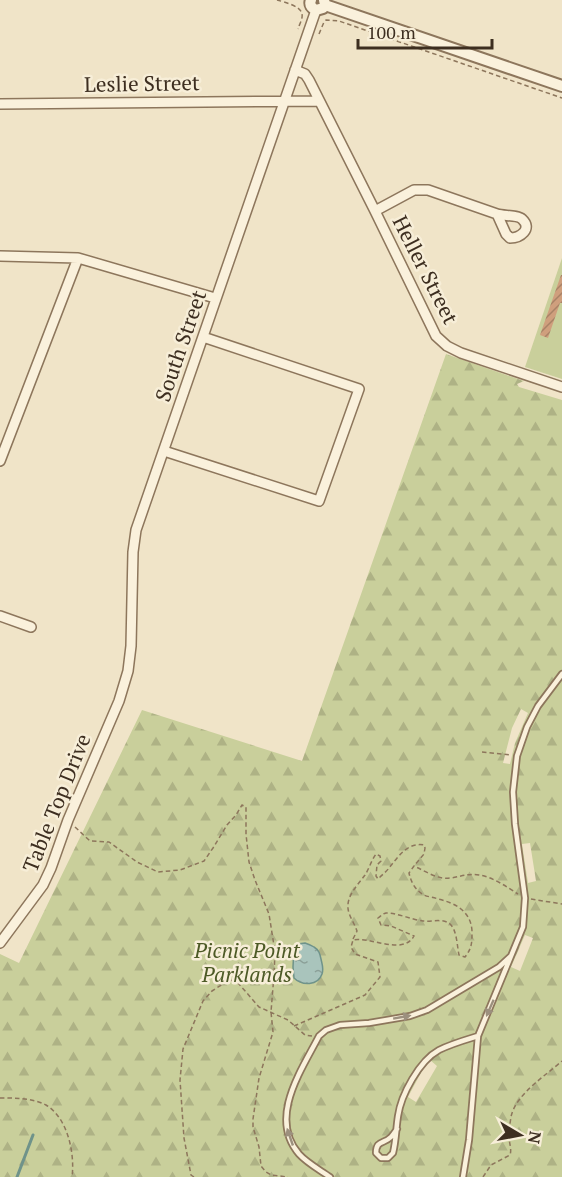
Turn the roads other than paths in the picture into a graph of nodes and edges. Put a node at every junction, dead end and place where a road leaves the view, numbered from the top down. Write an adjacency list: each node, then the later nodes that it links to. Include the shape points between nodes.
1 (316, 3): 2 (street, South Street); 3 (street)
2 (295, 70): 4 (street, South Street); 5 (street, Heller Street, via 305,74)
3 (562, 86)
4 (285, 100): 5 (street); 6 (street, Leslie Street); 11 (street, South Street)
5 (319, 101): 7 (street, Heller Street)
6 (0, 104)
7 (375, 211): 8 (street, via 414,190 428,190); 13 (street, Heller Street, via 436,336 461,353)
8 (497, 214)
9 (0, 256): 10 (street)
10 (78, 258): 11 (street); 15 (street)
11 (215, 298): 12 (street, South Street)
12 (203, 337): 14 (street, South Street); 14 (street, via 359,389 319,501)
13 (562, 387)
14 (164, 451): 19 (street, South Street, via 136,530 131,646)
15 (0, 461)
16 (0, 616): 17 (street)
17 (31, 627)
18 (562, 674): 21 (lane, via 538,706 518,756 513,792 525,898 523,927)
19 (119, 701): 20 (street, Table Top Drive, via 43,885)
20 (0, 943)
21 (513, 954): 22 (lane, one-way to 22); 24 (lane, one-way to 21, via 301,1156 291,1144 287,1126 290,1095 319,1036 340,1025 410,1016 427,1010 498,968)
22 (478, 1036): 23 (lane, via 437,1051 426,1061 401,1102); 25 (lane)
23 (397, 1129): 23 (lane, via 393,1155 381,1158 376,1153 378,1144)
24 (330, 1177)
25 (463, 1177)

